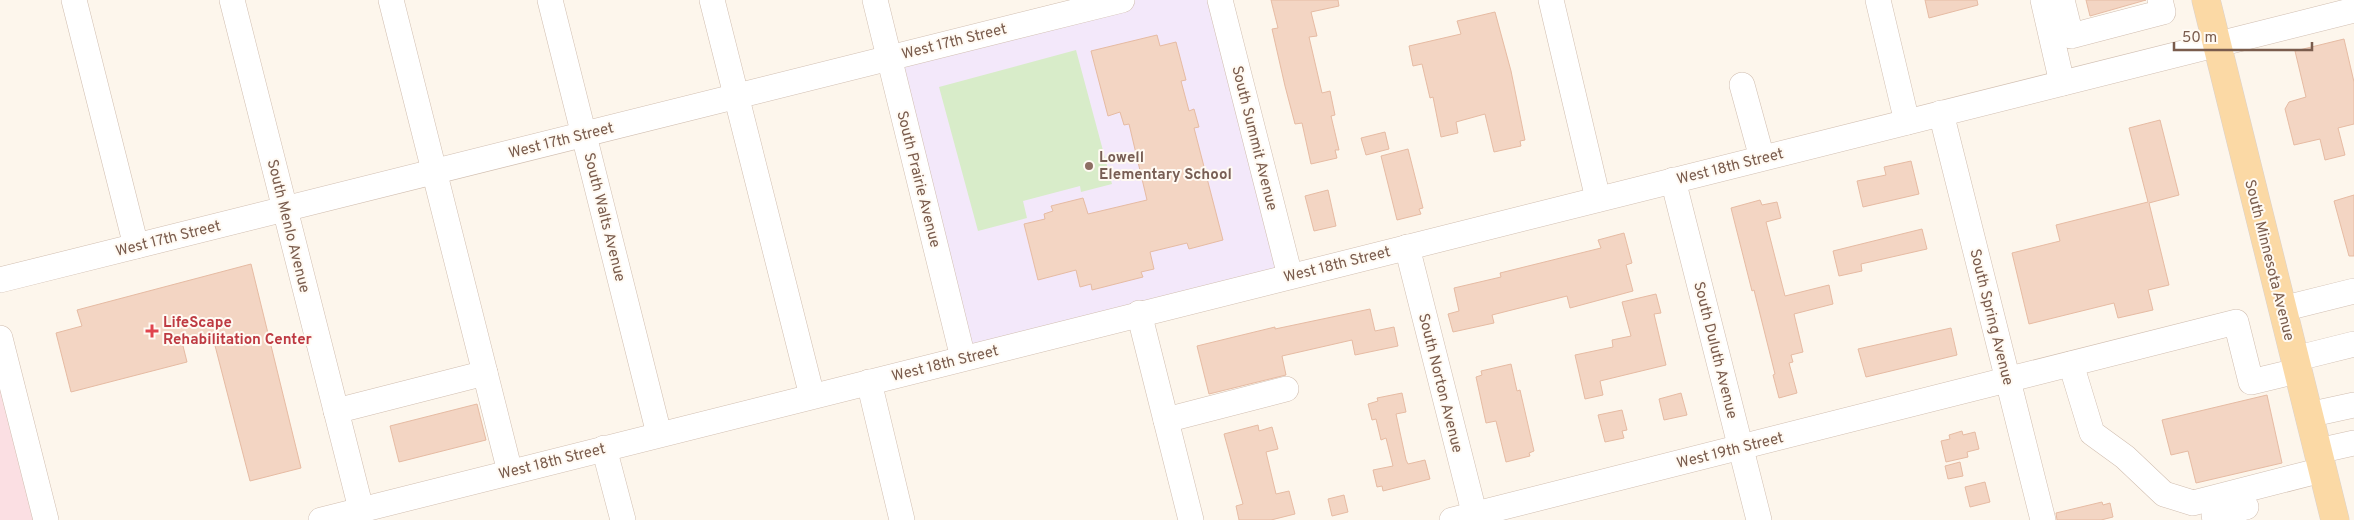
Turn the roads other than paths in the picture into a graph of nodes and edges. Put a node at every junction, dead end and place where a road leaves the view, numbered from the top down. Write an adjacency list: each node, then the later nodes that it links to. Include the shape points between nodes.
1 (74, 0): 30 (street)
2 (232, 0): 29 (street, South Menlo Avenue)
3 (391, 0): 26 (street)
4 (550, 0): 24 (street, South Walts Avenue)
5 (712, 0): 21 (street)
6 (875, 0): 18 (street, South Prairie Avenue)
7 (1122, 0): 15 (street, West 17th Street)
8 (1220, 0): 32 (street, South Summit Avenue)
9 (1550, 0): 28 (street)
10 (1878, 0): 23 (street)
11 (2043, 0): 19 (street)
12 (2062, 0): 13 (street, via 2071,36 2163,12)
13 (2160, 0)
14 (2206, 0): 17 (main road, South Minnesota Avenue)
15 (1064, 7): 18 (street, West 17th Street)
16 (2354, 10): 17 (street, West 18th Street)
17 (2217, 44): 19 (street, West 18th Street); 35 (main road, South Minnesota Avenue)
18 (889, 57): 21 (street, West 17th Street); 39 (street, South Prairie Avenue)
19 (2062, 83): 22 (street, West 18th Street)
20 (1742, 85): 25 (street)
21 (736, 96): 24 (street, West 17th Street); 46 (street)
22 (1941, 113): 23 (street, West 18th Street); 43 (street, South Spring Avenue)
23 (1907, 122): 25 (street, West 18th Street)
24 (584, 134): 26 (street, West 17th Street); 51 (street, South Walts Avenue)
25 (1762, 158): 27 (street, West 18th Street)
26 (434, 172): 29 (street, West 17th Street); 42 (street)
27 (1673, 180): 28 (street, West 18th Street); 53 (street, South Duluth Avenue)
28 (1598, 199): 31 (street, West 18th Street)
29 (285, 209): 30 (street, West 17th Street); 48 (street, South Menlo Avenue)
30 (136, 246): 33 (street, West 17th Street)
31 (1407, 247): 32 (street, West 18th Street); 58 (street, South Norton Avenue)
32 (1290, 276): 36 (street, West 18th Street)
33 (0, 280)
34 (2354, 292): 35 (street)
35 (2282, 309): 41 (main road, South Minnesota Avenue)
36 (1139, 314): 39 (street, West 18th Street); 50 (street)
37 (0, 338): 60 (street)
38 (2354, 344): 41 (street)
39 (963, 358): 44 (street, West 18th Street)
40 (2071, 364): 41 (street, West 19th Street, via 2236,322 2251,382); 43 (street, West 19th Street); 55 (street, via 2092,433 2125,457 2164,494 2193,502)
41 (2296, 365): 49 (main road, South Minnesota Avenue)
42 (485, 373): 48 (street); 56 (street)
43 (2008, 380): 53 (street, West 19th Street); 65 (street, South Spring Avenue)
44 (869, 382): 46 (street, West 18th Street); 62 (street)
45 (1286, 389): 50 (street)
46 (812, 396): 51 (street, West 18th Street)
47 (2354, 404): 49 (street)
48 (336, 411): 57 (street, South Menlo Avenue)
49 (2308, 416): 55 (main road, South Minnesota Avenue)
50 (1166, 420): 63 (street)
51 (659, 434): 54 (street, West 18th Street)
52 (2354, 443): 55 (street)
53 (1741, 447): 58 (street, West 19th Street); 64 (street, South Duluth Avenue)
54 (604, 448): 56 (street, West 18th Street); 61 (street)
55 (2322, 470): 66 (street, via 2214,515); 67 (main road, South Minnesota Avenue)
56 (510, 472): 57 (street, West 18th Street)
57 (361, 509): 59 (street, West 18th Street)
58 (1467, 518)
59 (331, 519)
60 (46, 520)
61 (623, 520)
62 (902, 520)
63 (1191, 520)
64 (1759, 520)
65 (2043, 520)
66 (2215, 520)
67 (2335, 520)

